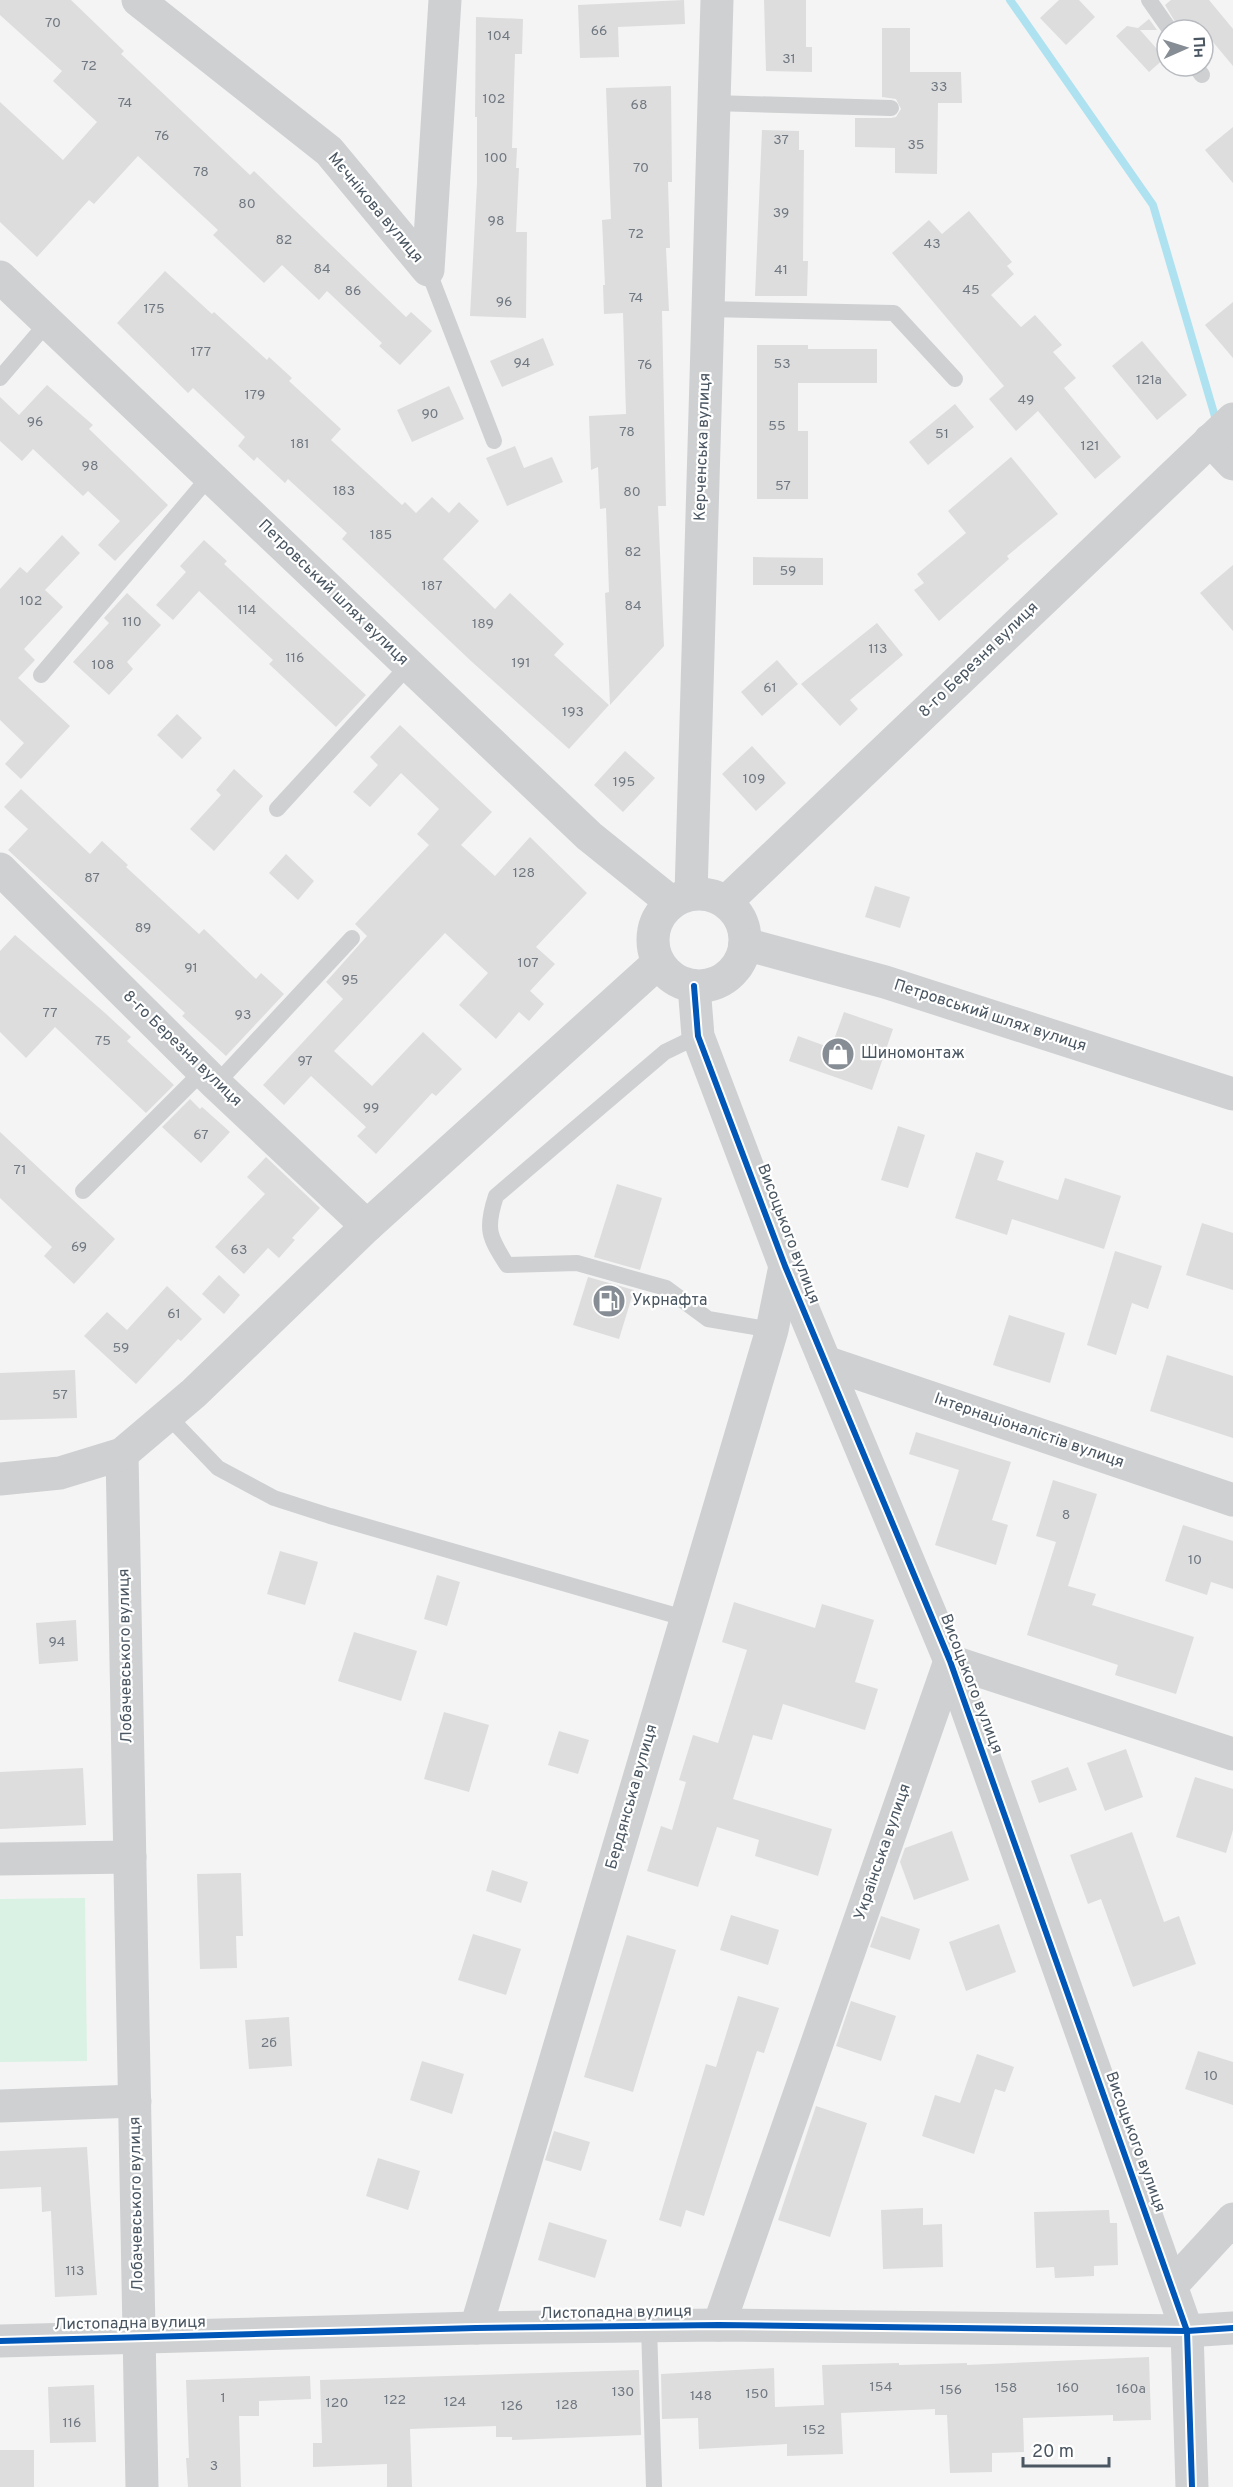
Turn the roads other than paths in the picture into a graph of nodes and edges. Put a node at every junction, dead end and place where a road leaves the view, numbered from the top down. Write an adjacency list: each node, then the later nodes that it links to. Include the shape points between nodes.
1 (138, 0): 8 (street, Мєчнікова вулиця, via 329,151)
2 (445, 0): 8 (street, Мєчнікова вулиця)
3 (717, 0): 6 (street, Керченська вулиця)
4 (1149, 0): 5 (lane)
5 (1162, 18)
6 (713, 103): 7 (lane); 10 (street, Керченська вулиця)
7 (891, 108)
8 (428, 270): 15 (lane)
9 (0, 277): 11 (street, Петровський шлях вулиця)
10 (707, 309): 13 (lane, via 894,313); 22 (street, Керченська вулиця)
11 (48, 322): 12 (lane); 17 (street, Петровський шлях вулиця)
12 (0, 378)
13 (956, 379)
14 (1222, 429): 16 (street); 23 (street, 8-го Березня вулиця)
15 (494, 441)
16 (1233, 464)
17 (210, 476): 18 (street, Петровський шлях вулиця); 19 (lane)
18 (409, 665): 20 (lane); 22 (street, Петровський шлях вулиця, via 589,836)
19 (41, 675)
20 (277, 809)
21 (0, 869): 29 (street, 8-го Березня вулиця)
22 (681, 898): 23 (street, Петровський шлях вулиця, via 703,894); 26 (street, via 661,913 652,935)
23 (726, 902): 25 (street, via 741,921)
24 (352, 938): 29 (lane)
25 (745, 944): 27 (street, via 736,968 728,976); 30 (street, Петровський шлях вулиця, via 885,982)
26 (658, 963): 27 (street, via 671,978); 32 (street)
27 (694, 987): 28 (street, Висоцького вулиця)
28 (698, 1036): 33 (street, Висоцького вулиця); 34 (lane, via 665,1052 496,1196 489,1218 490,1239 507,1265 577,1263 666,1288 708,1319)
29 (210, 1077): 31 (lane); 32 (street, 8-го Березня вулиця)
30 (1233, 1094)
31 (83, 1191)
32 (367, 1226): 36 (street)
33 (785, 1266): 34 (street, Бердянська вулиця); 35 (street, Висоцького вулиця)
34 (772, 1330): 40 (street, Бердянська вулиця)
35 (825, 1362): 39 (street, Інтернаціоналістів вулиця); 41 (street, Висоцького вулиця)
36 (168, 1416): 37 (street); 40 (lane, via 218,1468 274,1498)
37 (122, 1454): 38 (street, via 60,1473); 43 (street, Лобачевського вулиця)
38 (0, 1479)
39 (1233, 1500)
40 (684, 1618): 51 (street, Бердянська вулиця)
41 (950, 1661): 42 (street); 48 (street, Висоцького вулиця); 49 (street, Українська вулиця)
42 (1233, 1754)
43 (130, 1857): 44 (street); 45 (street, Лобачевського вулиця)
44 (0, 1859)
45 (135, 2101): 46 (street, Лобачевського вулиця); 54 (street, Лобачевського вулиця)
46 (0, 2106)
47 (1233, 2219): 48 (street)
48 (1172, 2285): 53 (street, Висоцького вулиця)
49 (719, 2325): 50 (street, Листопадна вулиця); 53 (street, Листопадна вулиця)
50 (649, 2327): 51 (street, Листопадна вулиця); 57 (lane)
51 (476, 2328): 54 (street, Листопадна вулиця)
52 (1233, 2328): 53 (street, Листопадна вулиця)
53 (1187, 2331): 58 (street, Висоцького вулиця)
54 (139, 2338): 55 (street, Листопадна вулиця); 56 (street, Лобачевського вулиця)
55 (0, 2341)
56 (142, 2487)
57 (654, 2487)
58 (1191, 2487)

